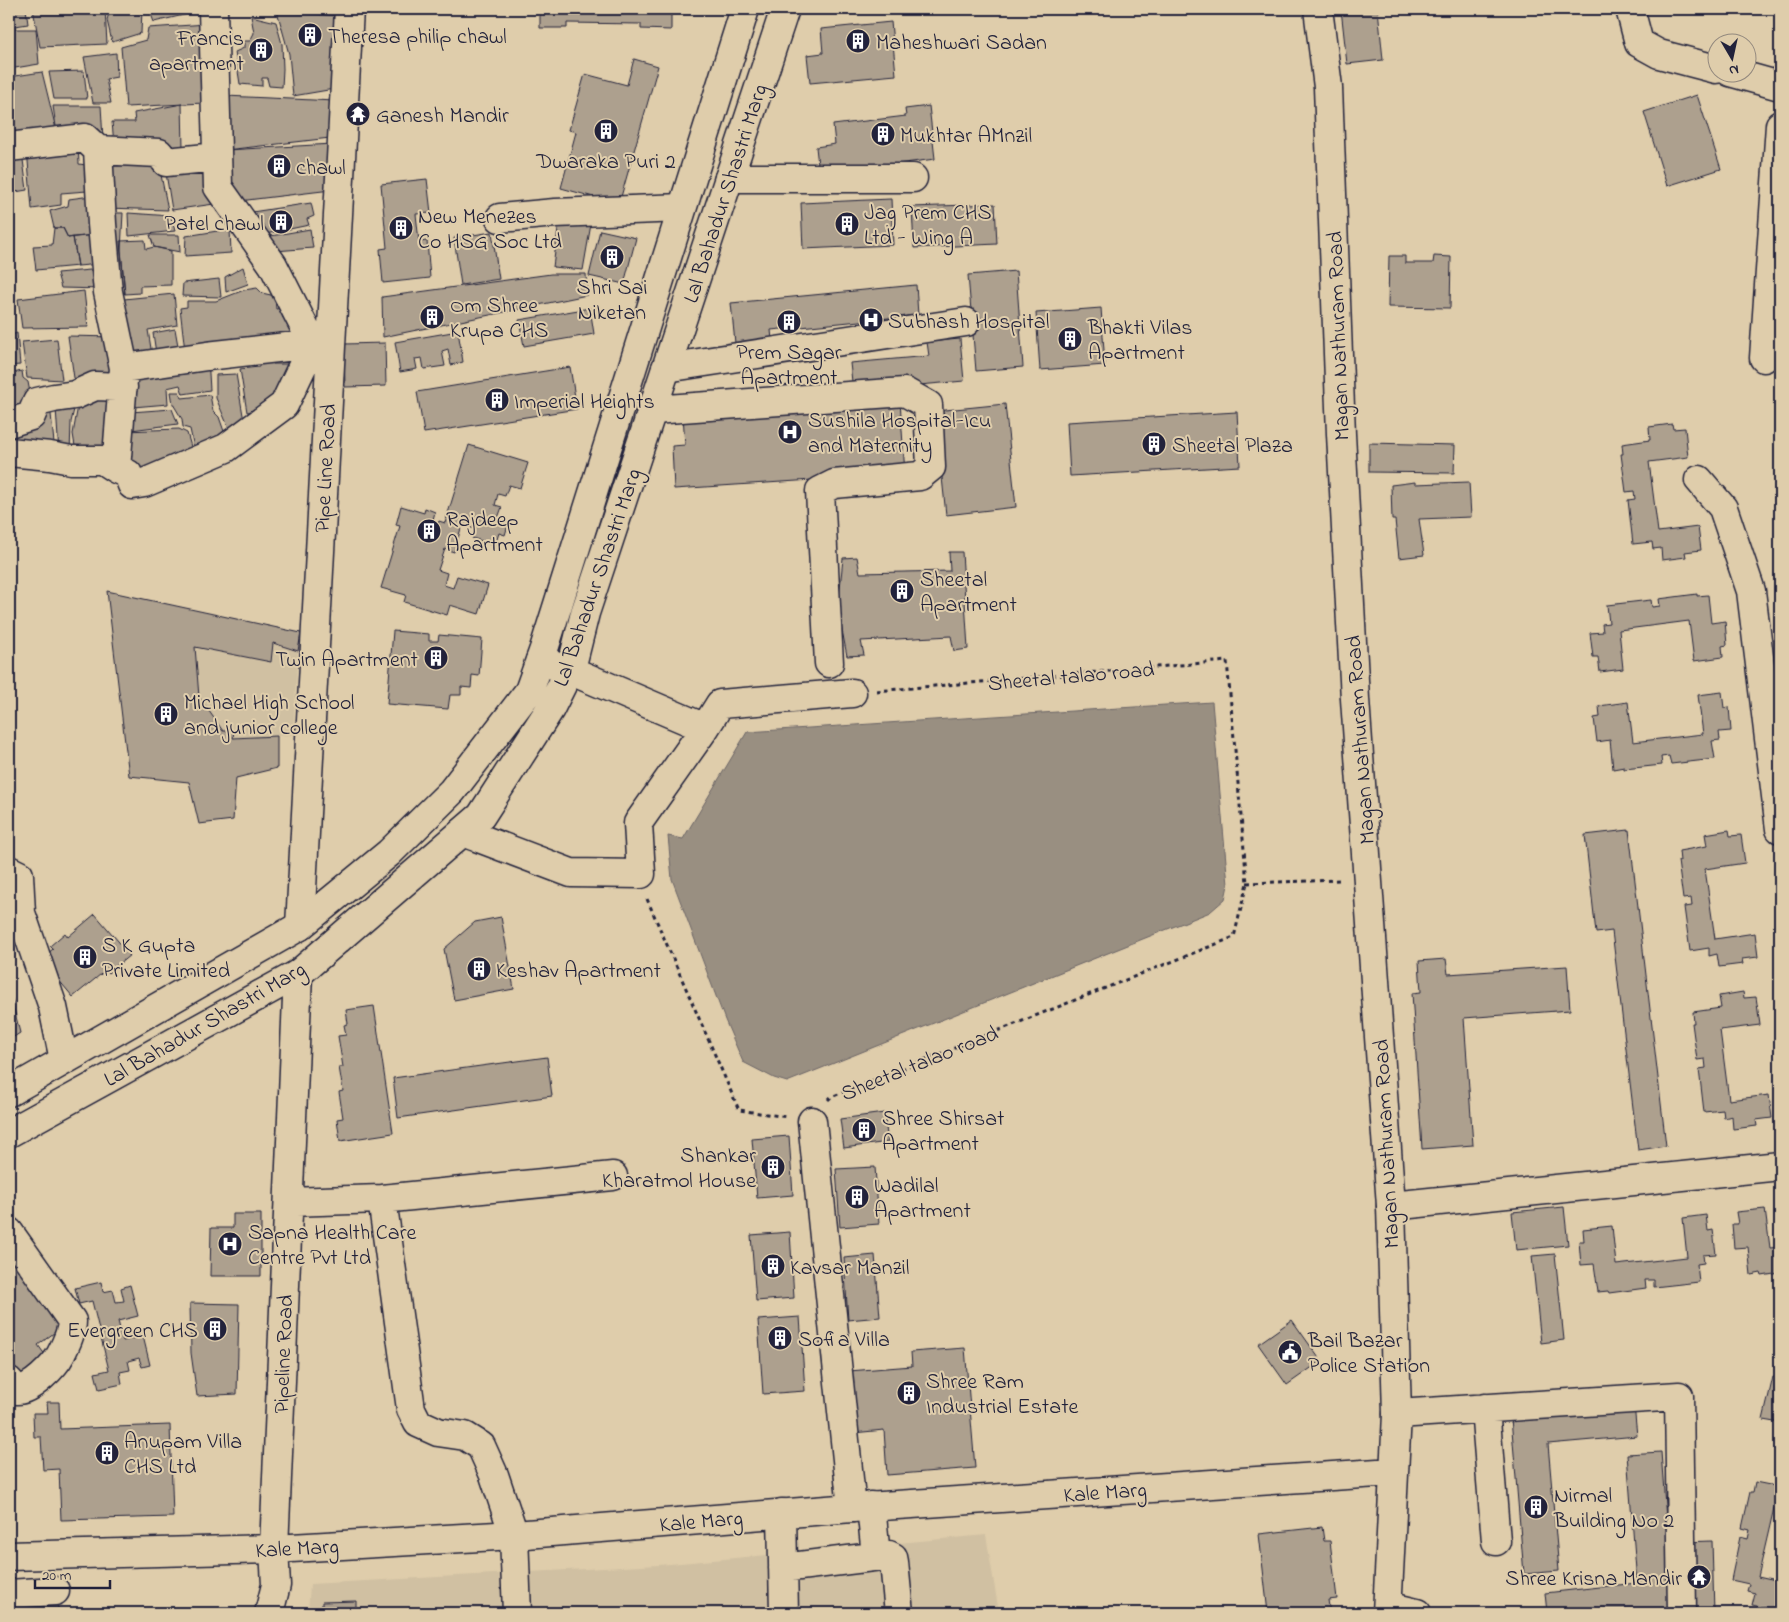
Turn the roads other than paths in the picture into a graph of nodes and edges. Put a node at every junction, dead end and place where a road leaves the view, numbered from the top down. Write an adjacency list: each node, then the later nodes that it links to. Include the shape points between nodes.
1 (213, 9): 13 (street)
2 (348, 9): 38 (street, Pipe Line Road)
3 (745, 9): 17 (street, Lal Bahadur Shastri Marg)
4 (785, 9): 15 (street, Lal Bahadur Shastri Marg)
5 (1318, 9): 48 (street, Magan Nathuram Road, via 1328,87 1341,434 1355,689)
6 (1630, 9): 7 (street, via 1639,43 1659,54)
7 (1706, 66)
8 (1756, 79): 9 (street)
9 (1780, 86)
10 (1780, 125): 14 (street)
11 (9, 147): 12 (street, via 85,138)
12 (98, 150): 13 (street, via 159,153 166,162); 23 (street, via 108,292)
13 (217, 157): 20 (street, via 218,187 273,265)
14 (1779, 164): 21 (street)
15 (729, 178): 16 (street); 22 (street, Lal Bahadur Shastri Marg)
16 (913, 178)
17 (682, 208): 18 (street); 30 (street, Lal Bahadur Shastri Marg)
18 (500, 218)
19 (966, 322): 22 (street)
20 (313, 344): 23 (street, via 207,356); 27 (street, via 284,406 226,448 144,483 132,485 128,474)
21 (1764, 358)
22 (666, 368): 24 (street, Lal Bahadur Shastri Marg)
23 (124, 378): 25 (street, via 75,395 37,402 31,416); 27 (street)
24 (653, 410): 31 (street, via 905,392 928,405 931,467 920,476 834,484 820,491); 32 (street, Lal Bahadur Shastri Marg)
25 (9, 423)
26 (9, 452): 27 (street, via 71,460 102,460)
27 (116, 469)
28 (1699, 480): 29 (street, via 1723,508)
29 (1770, 654): 35 (street)
30 (540, 661): 32 (street); 38 (street, Lal Bahadur Shastri Marg, via 529,691 452,791 389,853)
31 (829, 662)
32 (569, 670): 34 (street); 36 (street, Lal Bahadur Shastri Marg, via 550,709 481,816)
33 (852, 693): 34 (street, via 720,704)
34 (705, 728): 36 (street, via 638,823 641,874 571,873)
35 (1780, 829)
36 (463, 832): 39 (street, Lal Bahadur Shastri Marg)
37 (9, 870): 40 (street, via 19,875 21,913 53,1007)
38 (300, 926): 40 (street, Lal Bahadur Shastri Marg)
39 (298, 974): 43 (street, Lal Bahadur Shastri Marg); 47 (street, Pipeline Road)
40 (64, 1060): 41 (street, Lal Bahadur Shastri Marg)
41 (9, 1092)
42 (812, 1121): 54 (street)
43 (9, 1133)
44 (1780, 1166): 48 (street)
45 (613, 1176): 46 (street)
46 (382, 1199): 47 (street); 56 (street, via 411,1409 418,1423 438,1432 465,1436 481,1446)
47 (289, 1202): 58 (street, Pipeline Road)
48 (1391, 1206): 52 (street, Magan Nathuram Road)
49 (9, 1232): 50 (street, via 69,1314 72,1328 56,1361 31,1385 16,1390)
50 (9, 1381)
51 (1485, 1408): 52 (street); 57 (street); 72 (street, via 1679,1396)
52 (1397, 1414): 53 (street, Magan Nathuram Road)
53 (1393, 1472): 54 (street, Kale Marg); 65 (street, Magan Nathuram Road)
54 (862, 1507): 55 (street, Kale Marg); 60 (street)
55 (782, 1513): 56 (street, Kale Marg); 61 (street)
56 (514, 1535): 58 (street, Kale Marg); 68 (street)
57 (1496, 1541)
58 (274, 1549): 59 (street, Kale Marg); 62 (street, Pipeline Road)
59 (9, 1556)
60 (876, 1556): 61 (street); 70 (street, via 893,1557)
61 (783, 1568): 69 (street)
62 (276, 1585): 66 (street, Pipeline Road); 67 (street)
63 (55, 1591): 64 (street)
64 (9, 1594)
65 (1388, 1610): 71 (street)
66 (269, 1613)
67 (286, 1613)
68 (517, 1613)
69 (784, 1613)
70 (899, 1613)
71 (1417, 1613)
72 (1682, 1613)

